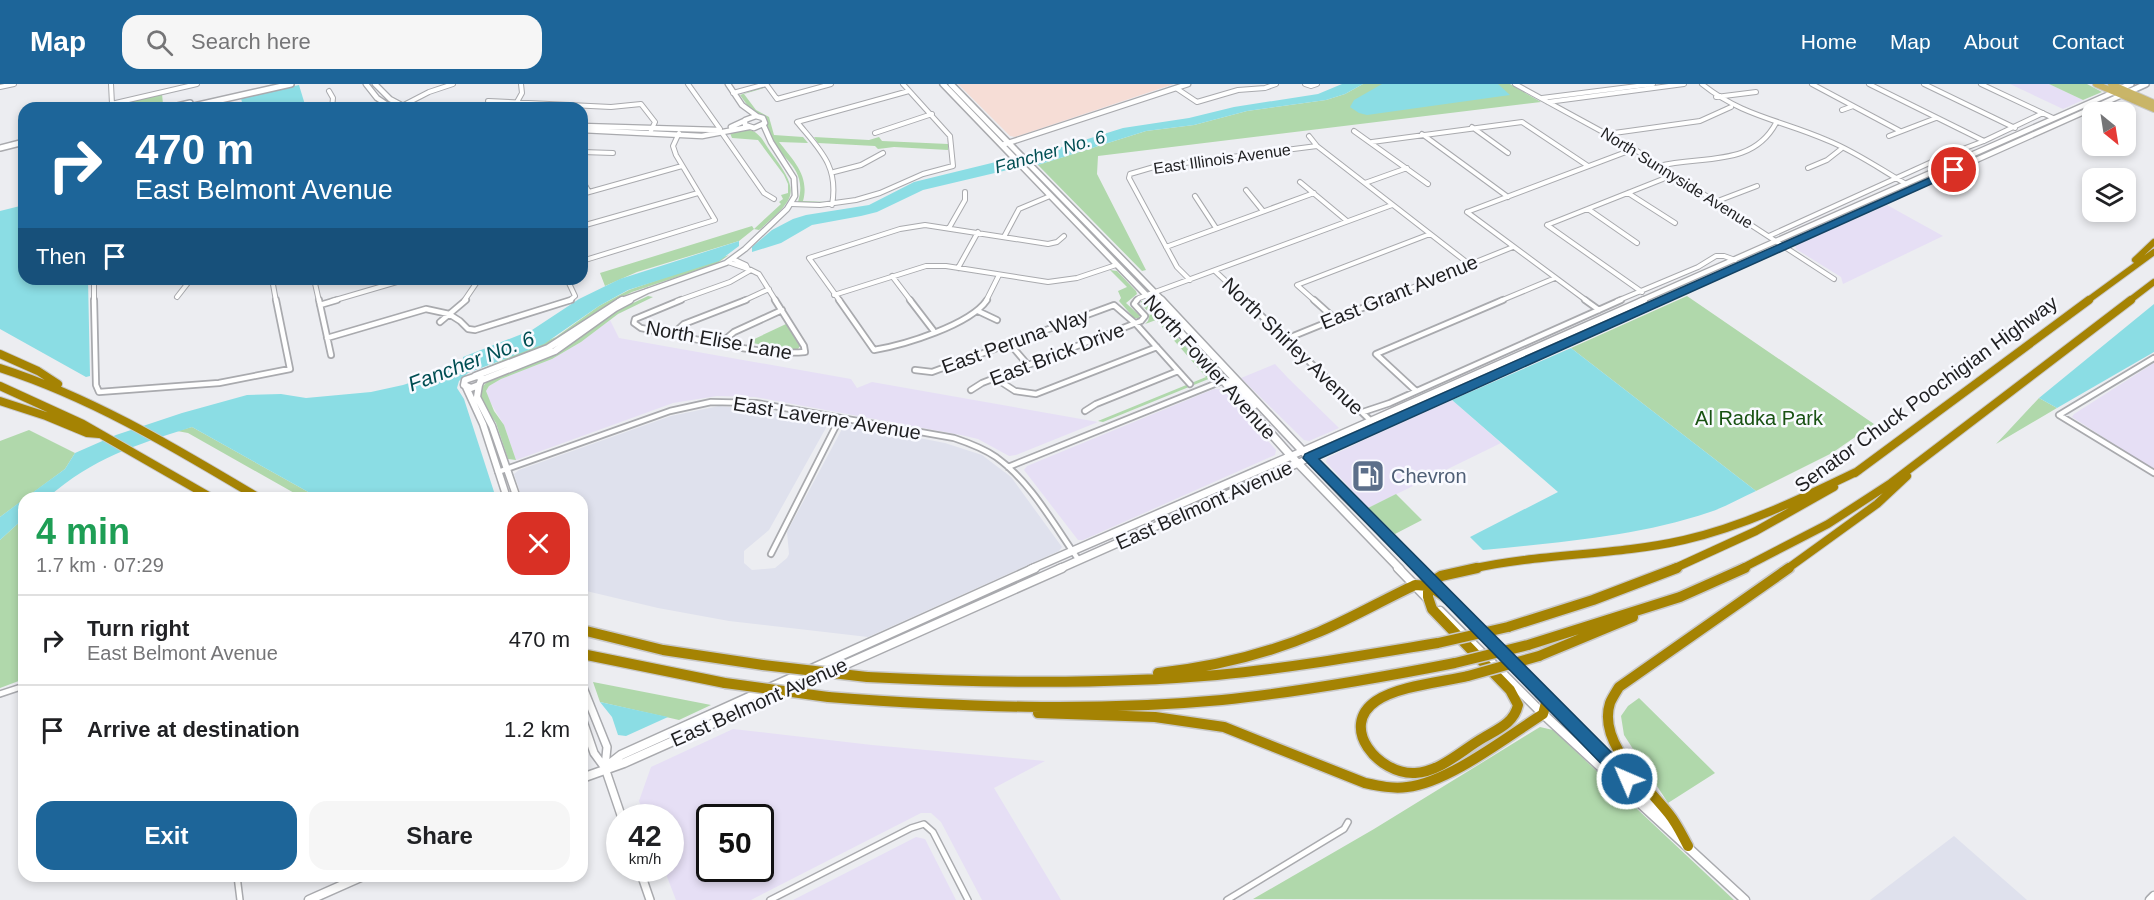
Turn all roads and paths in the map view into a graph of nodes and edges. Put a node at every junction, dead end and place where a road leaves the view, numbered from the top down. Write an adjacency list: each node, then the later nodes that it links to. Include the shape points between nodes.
1 (14, 84): 34 (street)
2 (111, 84): 48 (street)
3 (197, 84): 49 (street)
4 (272, 84): 50 (main road)
5 (291, 84): 51 (main road)
6 (366, 84): 53 (street)
7 (375, 84): 54 (street)
8 (453, 84): 55 (street)
9 (521, 84): 56 (street)
10 (688, 84): 78 (street)
11 (728, 84): 44 (street)
12 (766, 84): 13 (street, via 777,99); 44 (street)
13 (827, 84)
14 (903, 84): 38 (street)
15 (943, 84): 92 (main road, North Fowler Avenue)
16 (951, 84): 90 (main road, North Fowler Avenue)
17 (1188, 84): 35 (street)
18 (1276, 84): 35 (street, via 1197,102)
19 (1305, 84): 20 (street)
20 (1317, 84)
21 (1515, 84): 46 (street, North Sunnyside Avenue)
22 (1620, 84): 36 (street)
23 (1653, 84): 36 (street)
24 (1684, 84): 39 (street)
25 (1702, 84): 45 (street)
26 (1812, 84): 61 (street)
27 (1869, 84): 68 (street)
28 (1924, 84): 76 (street)
29 (1981, 84): 65 (street)
30 (2096, 84): 41 (main road)
31 (2110, 84): 42 (main road)
32 (2131, 84): 42 (main road, East Belmont Avenue)
33 (2146, 84): 43 (main road)
34 (0, 87)
35 (1176, 88): 90 (street)
36 (1624, 88): 39 (street); 46 (street)
37 (329, 91): 52 (street)
38 (909, 91): 66 (street); 109 (street, via 797,122)
39 (1627, 91): 57 (street)
40 (1756, 92): 45 (street)
41 (2114, 92): 42 (main road); 69 (street, East Belmont Avenue)
42 (2121, 92): 43 (main road); 63 (main road); 103 (street, East Belmont Avenue)
43 (2129, 92): 58 (main road)
44 (733, 93): 59 (street)
45 (1716, 97): 62 (street)
46 (1541, 98): 57 (street, North Sunnyside Avenue)
47 (488, 100): 56 (street)
48 (112, 102)
49 (120, 102)
50 (195, 102)
51 (212, 102)
52 (334, 102)
53 (383, 102)
54 (395, 102)
55 (411, 102)
56 (517, 102)
57 (1548, 102): 84 (street, North Sunnyside Avenue)
58 (2154, 103)
59 (742, 105): 67 (street); 70 (street)
60 (588, 106): 77 (street, via 642,104 655,122)
61 (1853, 106): 64 (street); 80 (street)
62 (1731, 107): 71 (street); 84 (street, via 1700,121)
63 (2154, 109)
64 (1842, 110)
65 (2043, 113): 69 (street); 76 (street)
66 (932, 114): 82 (street); 130 (street, via 950,136 953,166 868,197)
67 (759, 117): 70 (street); 72 (street, via 764,119)
68 (1936, 118): 80 (street); 88 (street)
69 (2053, 118): 102 (street, East Belmont Avenue)
70 (745, 121): 73 (street); 78 (street)
71 (1776, 123): 94 (street); 106 (street, via 1765,141 1755,148)
72 (763, 124): 73 (street); 87 (street)
73 (750, 127): 78 (street); 87 (street)
74 (588, 128): 77 (street)
75 (1472, 128): 83 (street); 100 (street); 105 (street, via 1522,122)
76 (2015, 128): 88 (street)
77 (652, 131): 81 (street)
78 (721, 131): 81 (street, via 702,136); 127 (street, via 764,194)
79 (1354, 131): 89 (street)
80 (1900, 131): 86 (street)
81 (679, 133): 104 (street, via 673,146)
82 (875, 133)
83 (1422, 134): 89 (street); 126 (street)
84 (1607, 134): 96 (street, North Sunnyside Avenue)
85 (1309, 136): 93 (street)
86 (1889, 136)
87 (768, 139): 129 (street, via 795,180 796,196)
88 (1984, 141): 101 (street)
89 (1372, 142): 107 (street)
90 (1010, 143): 92 (street); 134 (main road, North Fowler Avenue)
91 (18, 145): 95 (main road)
92 (1002, 145): 124 (main road, North Fowler Avenue)
93 (1317, 146): 111 (street, East Illinois Avenue, via 1154,167); 114 (street)
94 (1841, 148): 108 (street, via 1827,160); 112 (street)
95 (0, 149)
96 (1634, 149): 105 (street); 106 (street, North Sunnyside Avenue)
97 (588, 152): 98 (street)
98 (613, 153)
99 (883, 153): 109 (street, via 861,165)
100 (1508, 153)
101 (1947, 155): 102 (street); 112 (street)
102 (1957, 161): 103 (street); 116 (street, East Belmont Avenue)
103 (1965, 165): 148 (street, East Belmont Avenue)
104 (682, 166): 119 (street); 121 (street)
105 (1588, 166): 126 (street)
106 (1659, 166): 110 (street, North Sunnyside Avenue)
107 (1407, 168): 114 (street); 115 (street)
108 (1808, 168)
109 (834, 172): 130 (street, via 836,187)
110 (1673, 175): 123 (street); 128 (street, North Sunnyside Avenue)
111 (1129, 176): 149 (street, North Shirley Avenue)
112 (1897, 179): 116 (street); 143 (street)
113 (1300, 182): 122 (street)
114 (1365, 183): 131 (street)
115 (1428, 184)
116 (1906, 184): 145 (street, East Belmont Avenue)
117 (1757, 186): 128 (street)
118 (1246, 190): 133 (street)
119 (589, 192)
120 (965, 192): 138 (street, via 965,200)
121 (698, 193): 137 (street); 152 (street, via 715,220)
122 (1314, 193): 133 (street); 135 (street)
123 (1628, 193): 132 (street); 136 (street)
124 (1050, 196): 134 (main road, via 1058,197 1072,213); 144 (street, via 1019,209); 156 (main road, North Fowler Avenue)
125 (1195, 196): 139 (street)
126 (1508, 196): 150 (street, via 1467,212)
127 (774, 199)
128 (1714, 202): 143 (street, North Sunnyside Avenue)
129 (791, 204): 130 (street); 153 (street)
130 (831, 205)
131 (1392, 205): 135 (street); 141 (street)
132 (1588, 209): 147 (street); 178 (street, via 1547,225)
133 (1263, 211): 139 (street)
134 (1085, 220): 177 (main road, North Fowler Avenue)
135 (1347, 222): 159 (street)
136 (1676, 223)
137 (588, 224)
138 (949, 228): 140 (street); 179 (street, via 906,227 809,258)
139 (1216, 228): 149 (street)
140 (978, 232): 144 (street); 157 (street)
141 (1430, 234): 155 (street); 188 (street, via 1297,285)
142 (1064, 236): 144 (street, via 1048,244)
143 (1769, 236): 145 (street, North Sunnyside Avenue)
144 (1004, 237)
145 (1778, 241): 148 (street, North Sunnyside Avenue); 154 (street, East Belmont Avenue)
146 (2154, 242): 167 (highway)
147 (1637, 243)
148 (1785, 246): 164 (street, North Sunnyside Avenue); 182 (street, East Belmont Avenue)
149 (1166, 247): 165 (street, North Shirley Avenue)
150 (1513, 247): 155 (street, East Grant Avenue); 163 (street)
151 (2154, 252): 167 (highway, Senator Chuck Poochigian Highway)
152 (588, 259)
153 (730, 260): 158 (street); 176 (street, via 702,274)
154 (1735, 260): 162 (street, East Belmont Avenue); 178 (street, East Belmont Avenue, via 1718,254)
155 (1469, 264): 188 (street, East Grant Avenue)
156 (1116, 265): 160 (street, via 1058,282); 180 (main road, North Fowler Avenue)
157 (958, 268): 160 (street); 161 (street, via 926,266)
158 (749, 269): 175 (street, via 759,274); 194 (street, North Elise Lane, via 730,282 635,319 634,324 641,328)
159 (1215, 271): 165 (street); 197 (street, North Shirley Avenue)
160 (999, 275): 186 (street)
161 (892, 276): 179 (street); 193 (street)
162 (1698, 276): 182 (street, via 1662,296); 195 (street, East Belmont Avenue)
163 (1555, 278): 185 (street); 218 (street, via 1376,354)
164 (1834, 279)
165 (1190, 280): 177 (street)
166 (2154, 283): 229 (highway)
167 (2110, 284): 233 (highway, Senator Chuck Poochigian Highway)
168 (94, 285): 170 (street, via 99,392 196,386 290,369)
169 (186, 285): 181 (street)
170 (273, 285)
171 (315, 285): 183 (street)
172 (387, 285): 183 (street)
173 (476, 285): 187 (street)
174 (569, 285): 187 (street, via 574,298 475,330)
175 (769, 289): 184 (street); 194 (street, via 684,324)
176 (647, 291): 209 (street, via 611,306 548,348); 212 (street, via 615,308 555,351)
177 (1155, 292): 180 (street); 222 (main road, North Fowler Avenue)
178 (1642, 292): 185 (street, East Belmont Avenue)
179 (834, 295): 193 (street, via 874,350)
180 (1147, 296): 191 (street, East Brick Drive, via 1134,302 1145,316); 211 (main road, North Fowler Avenue)
181 (177, 297)
182 (1663, 300): 199 (street, East Belmont Avenue)
183 (320, 305): 196 (street)
184 (782, 310): 198 (street, via 734,332); 198 (street, North Elise Lane, via 805,352 795,354)
185 (1599, 310): 192 (street, East Belmont Avenue)
186 (978, 311): 189 (street); 193 (street)
187 (449, 316): 190 (street); 196 (street, via 426,309)
188 (1334, 318): 197 (street, East Grant Avenue)
189 (997, 320)
190 (440, 322)
191 (1136, 324): 200 (street, East Peruna Way, via 1114,305); 201 (street); 205 (street, East Brick Drive)
192 (1552, 329): 195 (street); 218 (street, East Belmont Avenue)
193 (933, 330)
194 (674, 333): 198 (street, North Elise Lane)
195 (1562, 336): 199 (street); 224 (street, East Belmont Avenue)
196 (327, 339): 203 (street)
197 (1286, 339): 221 (street, North Shirley Avenue)
198 (722, 342)
199 (1569, 342): 228 (street, East Belmont Avenue)
200 (1009, 343): 205 (street); 207 (street, East Peruna Way, via 932,372)
201 (1157, 347): 208 (street); 210 (street, via 1036,394 1015,391)
202 (0, 354): 217 (highway, via 38,371)
203 (331, 355)
204 (2154, 358): 235 (street, via 2059,415)
205 (1028, 365): 210 (street, East Brick Drive)
206 (0, 368): 217 (highway)
207 (915, 370)
208 (1178, 371): 213 (street); 220 (street)
209 (475, 376): 212 (street, via 481,377); 215 (street, via 465,380)
210 (995, 378): 216 (street, East Brick Drive)
211 (1222, 381): 222 (main road, via 1228,381); 227 (main road, North Fowler Avenue); 231 (street)
212 (481, 382): 215 (street); 232 (street, via 477,397)
213 (1190, 384)
214 (0, 386): 225 (highway)
215 (466, 387): 234 (street)
216 (971, 390)
217 (65, 391): 237 (highway)
218 (1416, 391): 221 (street, East Belmont Avenue)
219 (0, 401): 225 (highway)
220 (1085, 411)
221 (1363, 412): 224 (street, North Shirley Avenue)
222 (1266, 413): 226 (main road, North Fowler Avenue)
223 (840, 418): 231 (street, East Laverne Avenue, via 954,438 978,446); 232 (street, East Laverne Avenue, via 750,402 695,404); 241 (street)
224 (1371, 421): 226 (street, East Belmont Avenue)
225 (102, 435): 236 (highway)
226 (1304, 451): 227 (street, East Belmont Avenue); 228 (main road, North Fowler Avenue)
227 (1291, 456): 230 (main road, North Fowler Avenue); 240 (main road, East Belmont Avenue)
228 (1310, 458): 230 (street, East Belmont Avenue); 244 (main road, North Fowler Avenue)
229 (1924, 458): 246 (highway, via 1876,495 1811,534 1727,577); 261 (highway, via 1877,504 1619,687 1611,698 1607,722 1610,737 1669,814)
230 (1298, 463): 242 (main road, East Belmont Avenue); 243 (main road, North Fowler Avenue)
231 (1008, 467): 240 (street, East Laverne Avenue)
232 (507, 469): 234 (street, East Laverne Avenue); 239 (street)
233 (1858, 471): 244 (highway, via 1715,532 1679,542 1499,563 1437,578); 249 (highway, Senator Chuck Poochigian Highway, bridge, via 1771,524 1678,569 1592,602 1508,627 1315,663 1217,675)
234 (498, 472): 238 (street)
235 (2154, 473)
236 (202, 492)
237 (248, 492)
238 (505, 492)
239 (516, 492)
240 (1072, 551): 242 (street, East Laverne Avenue); 257 (main road, East Belmont Avenue, via 621,756)
241 (771, 554)
242 (1078, 559): 257 (main road, East Belmont Avenue, via 624,763)
243 (1415, 585): 244 (highway); 249 (highway, via 1319,632 1252,657 1180,671)
244 (1429, 588): 245 (highway); 246 (highway, bridge, via 1432,609 1510,690 1518,705 1516,714 1503,726 1434,766 1421,772 1406,772 1387,766 1368,750 1361,736 1360,723 1374,702 1388,696 1468,676 1539,656); 255 (main road, North Fowler Avenue)
245 (1447, 598): 252 (main road, North Fowler Avenue)
246 (1660, 604): 254 (highway, bridge, via 1528,645 1363,682 1232,699 1080,709)
247 (588, 631): 249 (highway, Senator Chuck Poochigian Highway, bridge, via 663,650 867,677)
248 (588, 655): 254 (highway, bridge, via 725,683 828,697)
249 (1068, 681)
250 (18, 688): 251 (street)
251 (0, 694)
252 (1547, 699): 255 (highway); 261 (main road, North Fowler Avenue)
253 (588, 700): 257 (street, via 607,747)
254 (984, 707): 255 (highway, via 1211,724 1258,738 1357,781 1389,788 1430,781)
255 (1543, 714): 261 (main road, North Fowler Avenue)
256 (588, 736): 257 (street)
257 (605, 768): 258 (main road, East Belmont Avenue); 259 (street)
258 (588, 775)
259 (617, 804)
260 (1348, 822): 271 (street, via 1344,829)
261 (1688, 846): 272 (main road, North Fowler Avenue)
262 (239, 882): 266 (street)
263 (350, 882): 267 (main road)
264 (644, 882): 268 (street)
265 (2154, 896): 273 (main road)
266 (240, 900)
267 (309, 900)
268 (650, 900)
269 (770, 900): 270 (street, via 924,824 933,832)
270 (968, 900)
271 (1227, 900)
272 (1745, 900)
273 (2150, 900)

